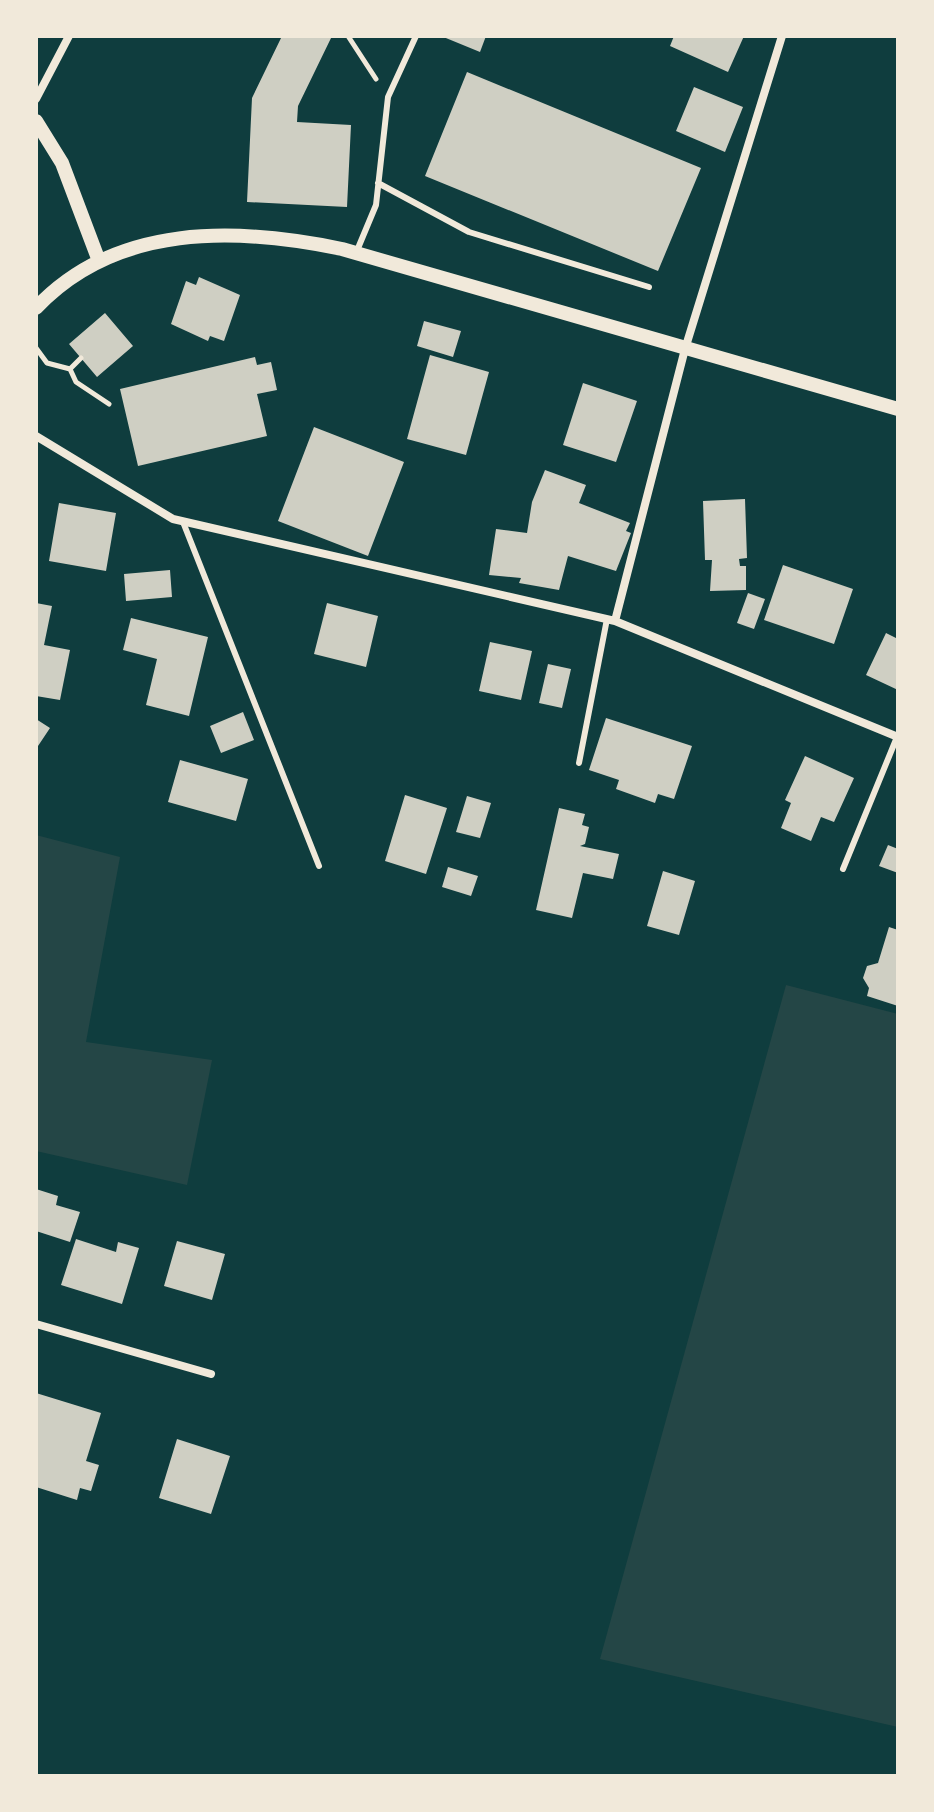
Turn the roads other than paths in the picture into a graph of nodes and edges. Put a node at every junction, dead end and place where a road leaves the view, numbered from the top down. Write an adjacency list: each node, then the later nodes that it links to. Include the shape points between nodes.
1 (69, 36): 4 (street)
2 (416, 36): 6 (lane, via 388,97)
3 (782, 36): 11 (street)
4 (36, 99)
5 (36, 121): 8 (street, via 62,163)
6 (378, 183): 7 (lane, via 376,205); 9 (lane, via 469,232)
7 (356, 253): 8 (street, via 285,237 227,234 165,239); 11 (street)
8 (99, 261): 10 (street, via 53,290)
9 (649, 287)
10 (36, 308)
11 (685, 349): 12 (street); 15 (street)
12 (898, 409)
13 (36, 436): 14 (street)
14 (183, 522): 15 (street); 18 (lane)
15 (611, 620): 16 (street); 17 (lane)
16 (898, 737): 19 (lane)
17 (579, 763)
18 (319, 866)
19 (843, 869)
20 (36, 1324): 21 (street)
21 (211, 1374)

